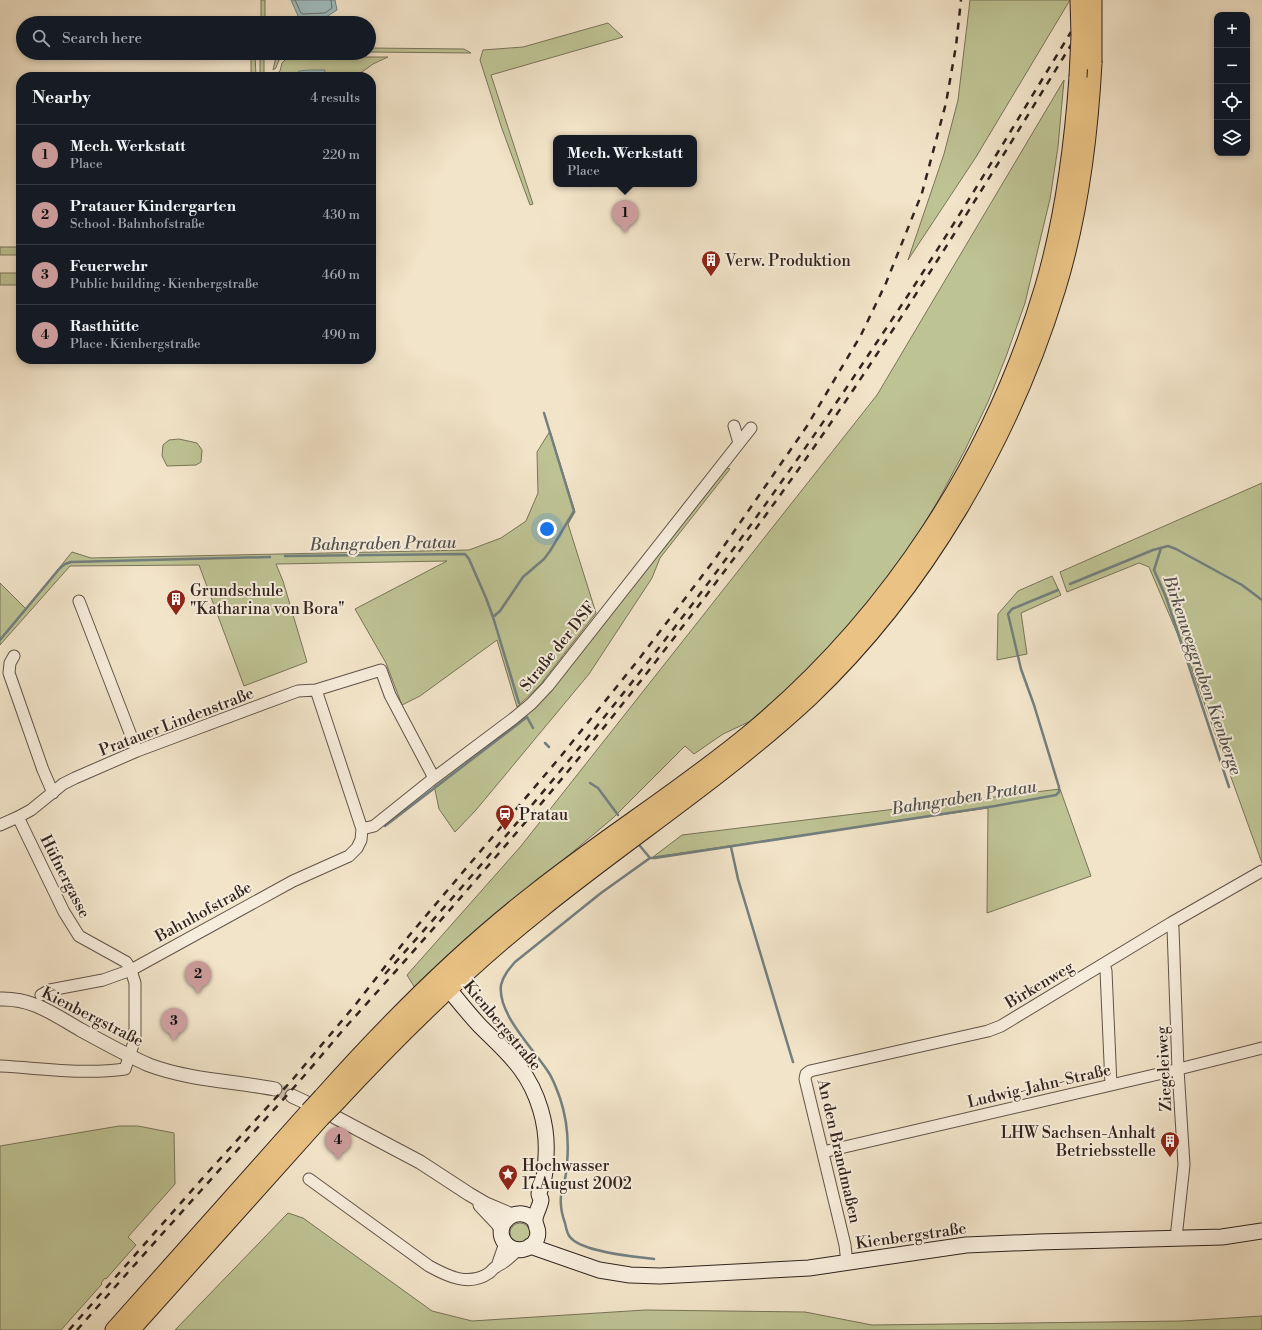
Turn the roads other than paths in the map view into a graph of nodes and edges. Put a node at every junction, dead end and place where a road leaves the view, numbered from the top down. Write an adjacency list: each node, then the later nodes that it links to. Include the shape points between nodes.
1 (1079, 0): 19 (main road, bridge, via 1078,77 1068,181 1044,285 1028,334 985,435 947,504 915,553 850,636 806,682 762,722 708,766 531,895)
2 (1093, 0): 20 (main road, bridge, via 1093,63 1086,148 1074,222 1058,287 1020,391 998,438 963,503 925,562 856,648 784,720 736,760 539,911)
3 (734, 426): 5 (street)
4 (751, 428): 5 (street, Straße der DSF)
5 (739, 443): 10 (street, Straße der DSF, via 548,686 514,718)
6 (80, 601): 9 (street)
7 (14, 656): 11 (street, via 9,673)
8 (316, 690): 9 (street, Pratauer Lindenstraße, via 298,692); 10 (street, Pratauer Lindenstraße, via 382,670 390,695); 14 (street)
9 (137, 751): 11 (street, Pratauer Lindenstraße, via 74,778)
10 (434, 778): 14 (street, Straße der DSF, via 374,826)
11 (53, 793): 12 (street, Pratauer Lindenstraße)
12 (18, 817): 13 (street, Pratauer Lindenstraße); 18 (street, Hüfnergasse, via 64,912 79,936 126,962)
13 (0, 825)
14 (362, 829): 18 (street, Bahnhofstraße, via 361,840 349,856 293,881)
15 (1262, 871): 16 (street, Birkenweg)
16 (1170, 923): 17 (street, Birkenweg); 26 (street, Ziegeleiweg, via 1173,928)
17 (1104, 964): 27 (street, Birkenweg, via 1001,1026 988,1031); 28 (street)
18 (131, 970): 21 (street, Bahnhofstraße, via 103,980 50,990); 24 (street, via 135,983 135,1039)
19 (437, 976): 20 (main road, Kienbergstraße); 31 (main road, via 372,1043)
20 (449, 989): 31 (main road); 35 (main road, Kienbergstraße, via 519,1066 534,1093 543,1119 546,1143 545,1168 539,1194 534,1197)
21 (41, 995)
22 (6, 999): 24 (street, Kienbergstraße, via 35,1004)
23 (1262, 1048): 26 (street, Ludwig-Jahn-Straße)
24 (130, 1056): 25 (street, via 125,1069 116,1070 75,1071); 29 (street, Kienbergstraße, via 179,1074)
25 (0, 1066)
26 (1178, 1069): 28 (street, Ludwig-Jahn-Straße); 37 (street, Ziegeleiweg, via 1184,1165)
27 (810, 1071): 32 (street, An den Brandmaßen, via 805,1079)
28 (1111, 1085): 32 (street, Ludwig-Jahn-Straße)
29 (275, 1089)
30 (292, 1096): 31 (street, Kienbergstraße)
31 (321, 1108): 34 (street, Kienbergstraße, via 420,1162); 40 (main road); 41 (main road)
32 (823, 1152): 39 (street, An den Brandmaßen)
33 (309, 1179): 38 (street, Kienbergstraße, via 405,1249 442,1273 457,1279 473,1280 489,1273)
34 (468, 1194): 35 (street, Kienbergstraße, via 486,1204); 38 (street, Kienbergstraße)
35 (523, 1217): 38 (main road, via 538,1228); 38 (main road, Kienbergstraße, via 505,1221)
36 (1262, 1231): 37 (main road, Kienbergstraße, via 1230,1236)
37 (1176, 1238): 39 (main road, Kienbergstraße, via 971,1244)
38 (519, 1241): 39 (main road, Kienbergstraße, via 599,1270 630,1275 660,1276 792,1269)
39 (847, 1262)
40 (114, 1330)
41 (131, 1330)

